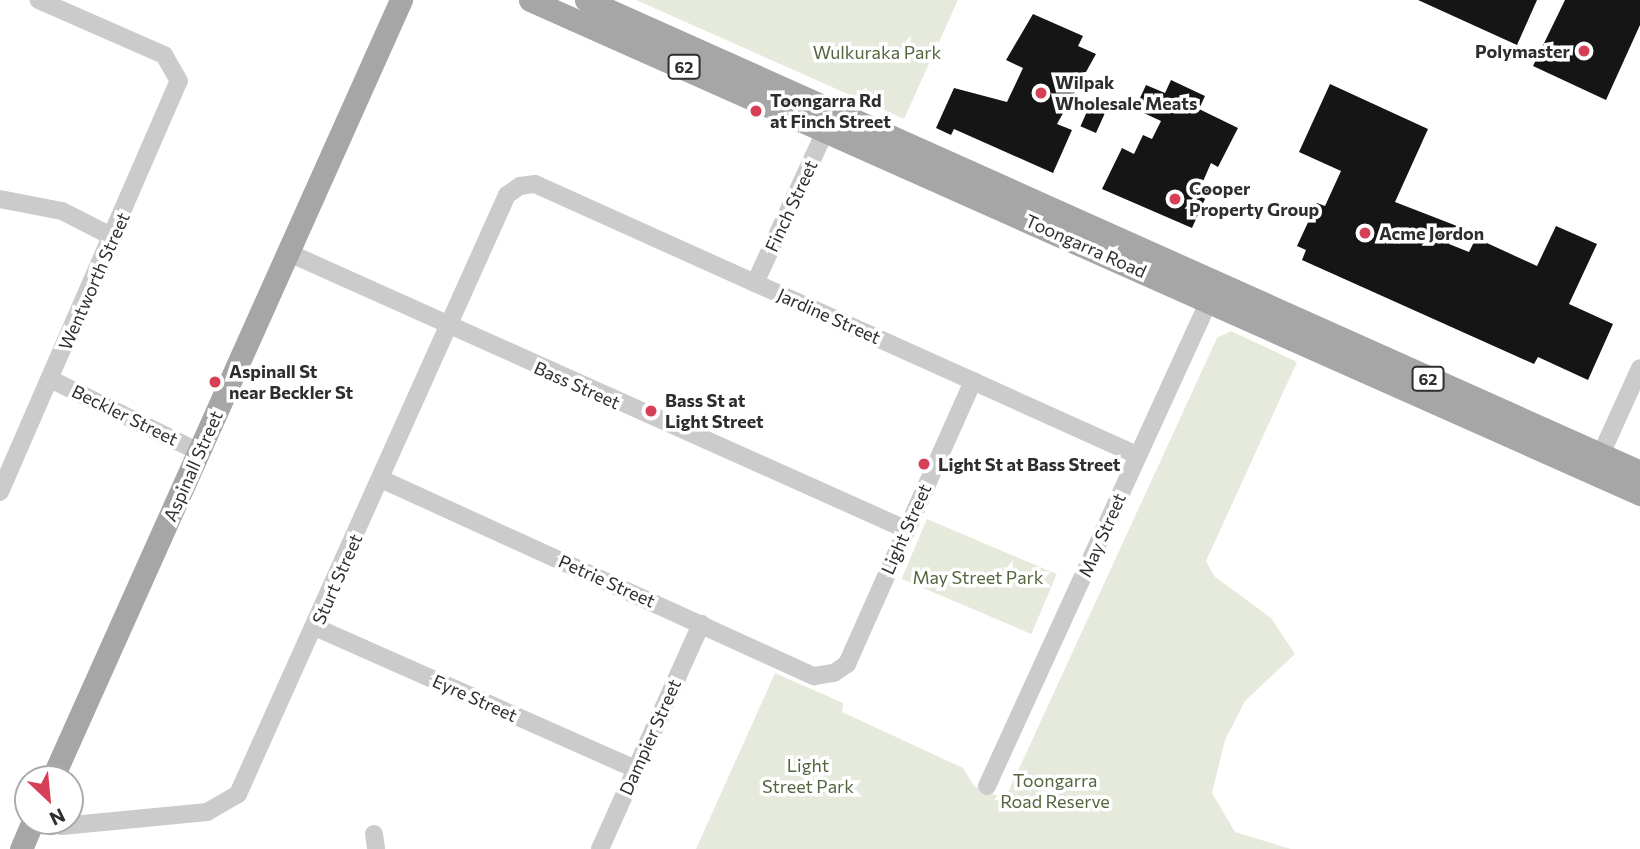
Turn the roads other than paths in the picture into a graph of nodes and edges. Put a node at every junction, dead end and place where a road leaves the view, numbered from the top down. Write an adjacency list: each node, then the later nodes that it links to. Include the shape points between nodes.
1 (39, 0): 8 (street, Wentworth Street, via 164,55 177,70 178,91)
2 (401, 0): 9 (main road, Aspinall Street)
3 (530, 0): 5 (main road, Toongarra Road / 62)
4 (586, 0): 11 (main road, Toongarra Road / 62)
5 (826, 129): 10 (street, Finch Street); 11 (main road, Toongarra Road / 62)
6 (520, 186): 10 (street, Jardine Street, via 535,184); 12 (street, Sturt Street, via 507,195)
7 (0, 199): 8 (street, via 62,211)
8 (113, 237): 14 (street, Wentworth Street)
9 (289, 253): 12 (street, Bass Street); 16 (main road, Aspinall Street)
10 (755, 283): 15 (street, Jardine Street)
11 (1213, 293): 17 (street, May Street); 18 (main road, Toongarra Road / 62)
12 (448, 328): 20 (street, Sturt Street); 23 (street, Bass Street)
13 (1640, 368): 18 (street)
14 (50, 379): 16 (street, Beckler Street); 21 (street, Wentworth Street)
15 (973, 380): 17 (street, Jardine Street); 23 (street, Light Street)
16 (199, 452): 27 (main road, Aspinall Street)
17 (1137, 455): 29 (street, May Street)
18 (1596, 464): 19 (main road, Toongarra Road / 62); 22 (main road, Toongarra Road / 62)
19 (1640, 472)
20 (381, 479): 24 (street, Petrie Street); 25 (street, Sturt Street)
21 (0, 492)
22 (1640, 494)
23 (905, 529): 26 (street, Light Street, via 847,664)
24 (701, 624): 26 (street, Petrie Street, via 814,676); 28 (street, Dampier Street)
25 (315, 627): 28 (street, Eyre Street); 30 (street, Sturt Street, via 231,802 194,814)
26 (834, 673)
27 (58, 765)
28 (636, 769): 31 (street, Dampier Street)
29 (987, 786)
30 (84, 824)
31 (600, 849)

